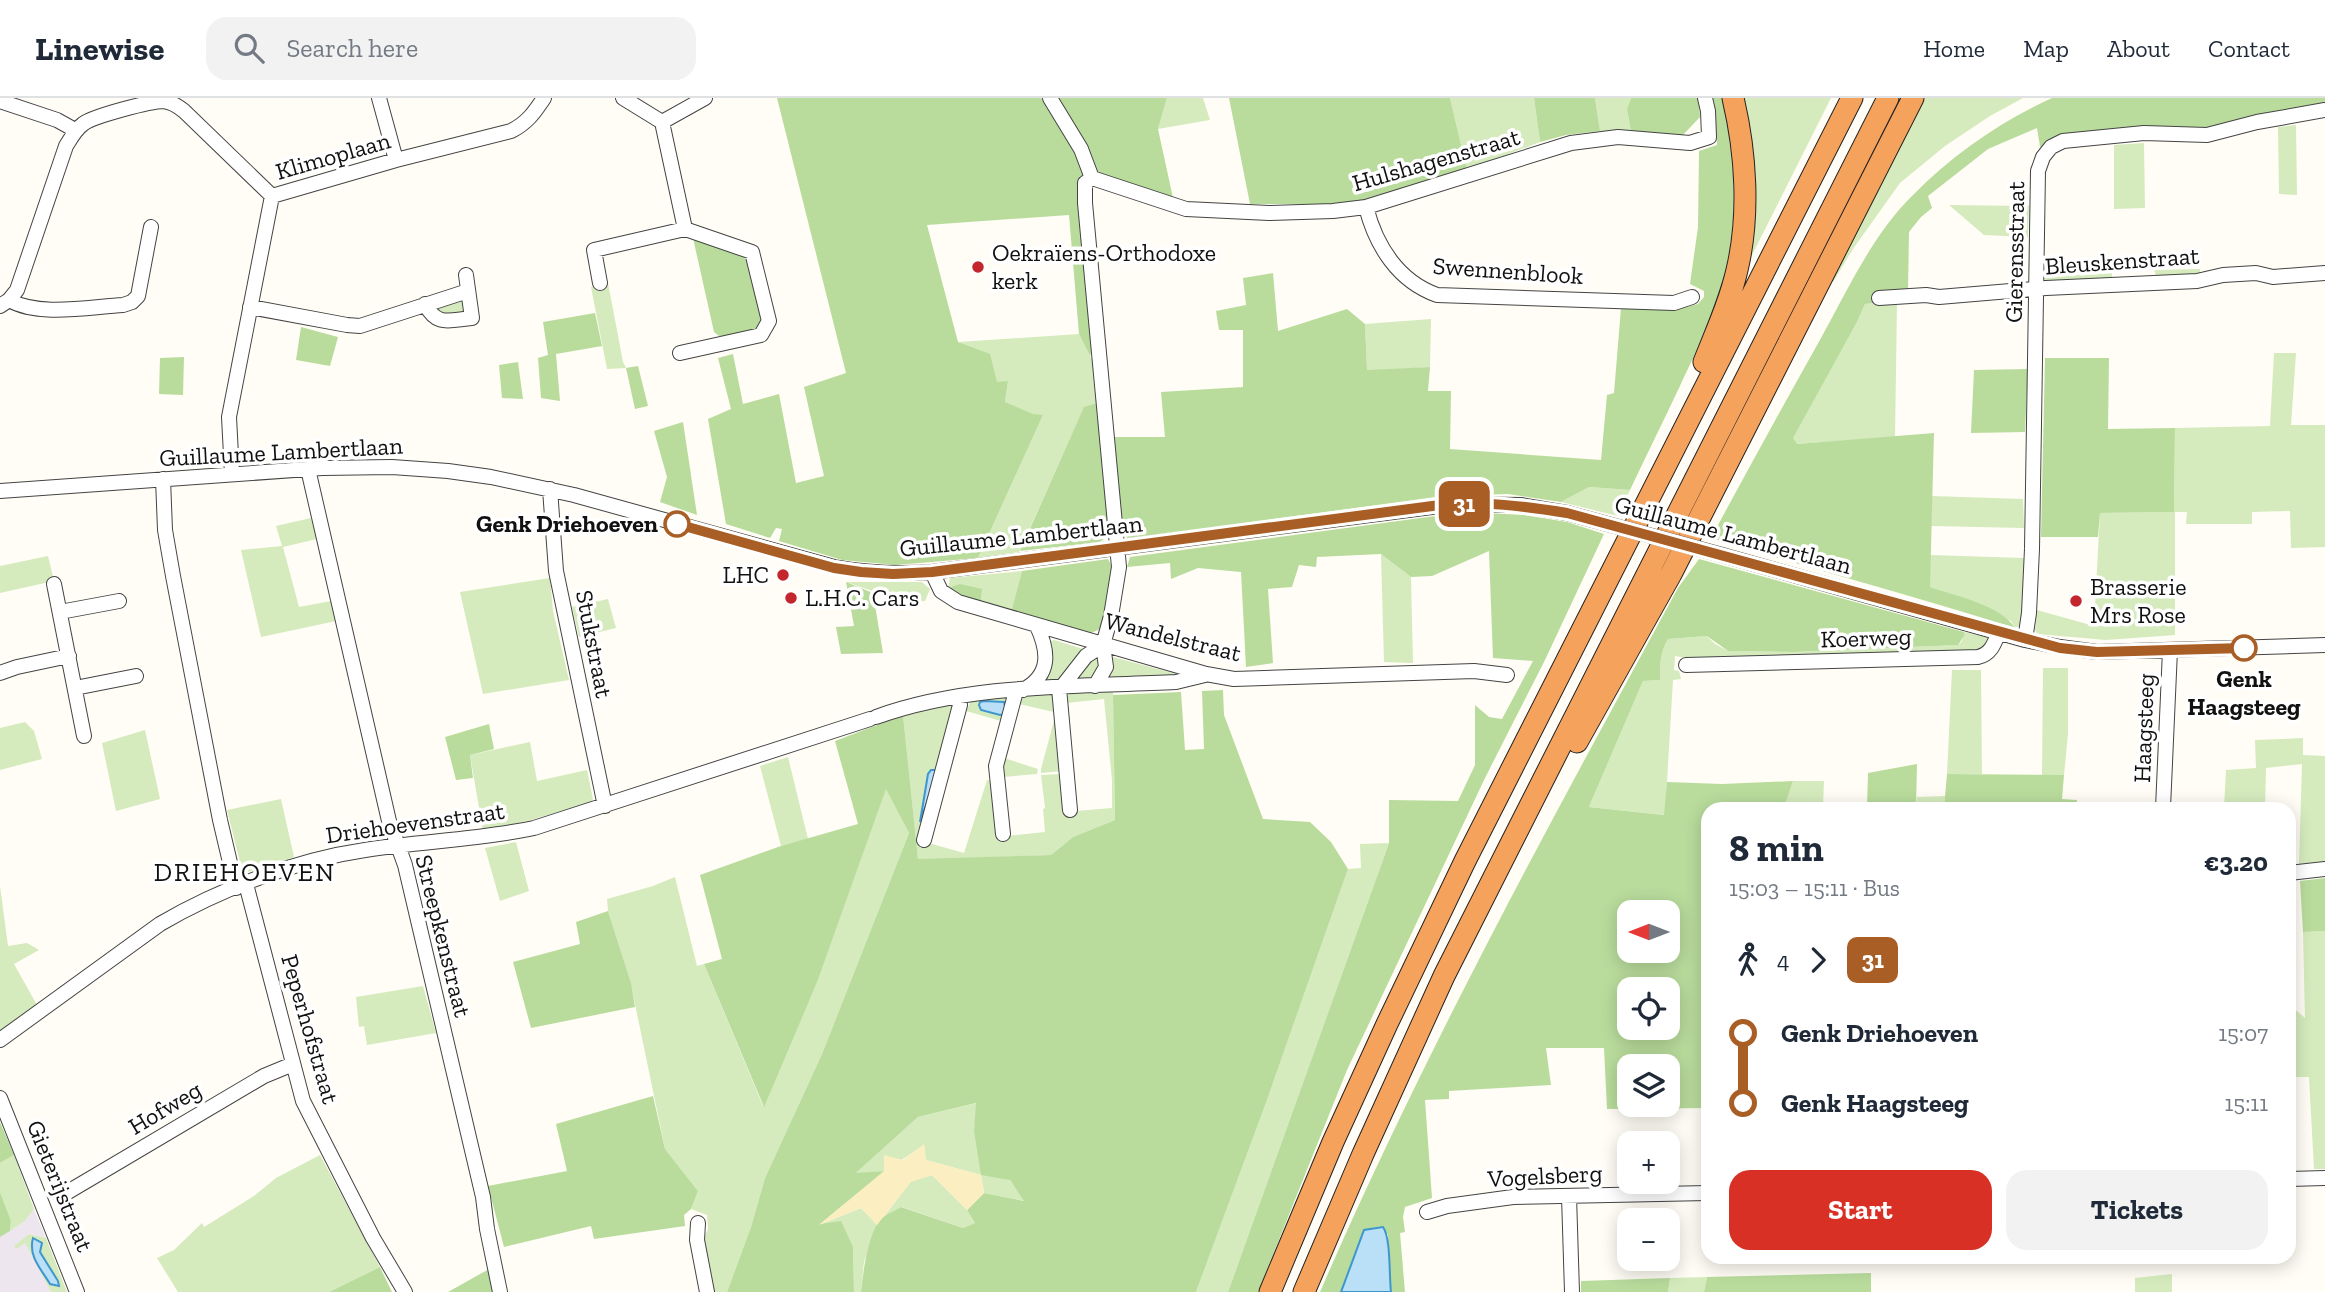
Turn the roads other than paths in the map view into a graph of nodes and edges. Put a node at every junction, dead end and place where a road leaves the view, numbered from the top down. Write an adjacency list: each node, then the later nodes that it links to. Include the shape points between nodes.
1 (379, 98): 15 (street)
2 (544, 98): 15 (street, Klimoplaan, via 532,117 511,131)
3 (623, 98): 13 (street)
4 (705, 98): 13 (street)
5 (1049, 98): 16 (street)
6 (1705, 98): 18 (street, Hulshagenstraat, via 1709,137 1690,143 1618,138 1571,143)
7 (1733, 98): 32 (highway, via 1742,153 1743,236 1737,271 1695,383)
8 (1852, 98): 32 (highway)
9 (1888, 98): 64 (highway)
10 (1913, 98): 64 (highway, via 1671,574 1543,803)
11 (0, 101): 14 (street)
12 (2325, 110): 24 (street, Gierensstraat, via 2207,135 2124,134 2063,141 2051,147 2038,171)
13 (662, 122): 20 (street)
14 (75, 130): 17 (street, via 99,116 168,102 184,111); 28 (street, via 17,290)
15 (396, 160): 17 (street, Klimoplaan)
16 (1092, 178): 18 (street, Hulshagenstraat, via 1186,209 1269,214); 38 (street, via 1085,183 1085,203)
17 (272, 196): 30 (street, Klimoplaan)
18 (1366, 207): 26 (street, Swennenblook, via 1370,226 1391,262 1420,289 1437,295 1674,303)
19 (151, 227): 28 (street, via 138,296 132,302 36,310)
20 (685, 229): 23 (street, via 594,250); 31 (street, via 752,252 769,321 761,335)
21 (2325, 273): 24 (street, Bleuskenstraat, via 2273,277 2245,273 2197,281)
22 (466, 275): 25 (street)
23 (600, 283)
24 (2038, 289): 27 (street, Bleuskenstraat); 45 (street, Gierensstraat)
25 (468, 291): 29 (street); 29 (street, via 472,318 438,320)
26 (1692, 297)
27 (1878, 298)
28 (4, 303)
29 (425, 304): 30 (street, via 360,326)
30 (250, 307): 34 (street, Klimoplaan, via 229,417)
31 (680, 354)
32 (1687, 423): 85 (highway, via 1387,1024)
33 (308, 469): 34 (street, Guillaume Lambertlaan); 36 (street, Guillaume Lambertlaan, via 448,471); 67 (street, Streepkenstraat)
34 (232, 474): 35 (street, Guillaume Lambertlaan)
35 (163, 479): 37 (street, Guillaume Lambertlaan); 70 (street, Peperhofstraat, via 165,530 220,820)
36 (550, 489): 39 (street, Guillaume Lambertlaan, via 834,568); 62 (street, Stukstraat, via 556,571)
37 (0, 491)
38 (1118, 549): 39 (street, Guillaume Lambertlaan); 44 (street, Guillaume Lambertlaan, bridge, via 1455,504 1521,505 1567,513); 46 (street)
39 (932, 572): 43 (street, Wandelstraat, via 947,597)
40 (54, 584): 42 (street)
41 (119, 601): 42 (street)
42 (60, 612): 49 (street)
43 (1037, 626): 46 (street, Wandelstraat); 58 (street, via 1045,647 1045,665 1038,680)
44 (1999, 632): 45 (street); 50 (street, Koerweg, via 1992,649 1978,657)
45 (2025, 640): 48 (street, via 2097,652)
46 (1103, 645): 52 (street, Wandelstraat); 55 (street, via 1105,667); 57 (street, via 1086,656)
47 (2325, 645): 48 (street)
48 (2170, 650): 61 (street, Haagsteeg)
49 (69, 656): 51 (street); 56 (street)
50 (1686, 665)
51 (0, 673)
52 (1206, 674): 53 (street, Wandelstraat, via 1234,679 1474,671); 55 (street, Driehoevenstraat, via 1175,682)
53 (1507, 675)
54 (136, 676): 56 (street)
55 (1095, 686): 57 (street, Driehoevenstraat)
56 (75, 688): 60 (street)
57 (1060, 688): 58 (street, Driehoevenstraat); 63 (street)
58 (1019, 691): 59 (street, Driehoevenstraat); 65 (street, via 996,766)
59 (958, 696): 62 (street, Driehoevenstraat, via 906,706); 66 (street, via 960,705)
60 (84, 736)
61 (2163, 802)
62 (605, 806): 67 (street, Driehoevenstraat, via 494,837)
63 (1070, 810)
64 (1522, 820): 86 (highway, via 1416,1034)
65 (1003, 834)
66 (924, 840)
67 (397, 845): 70 (street, Driehoevenstraat, via 305,862); 83 (street, Streepkenstraat, via 486,1211)
68 (2325, 869): 69 (street)
69 (2296, 872)
70 (241, 886): 71 (street, Driehoevenstraat, via 160,924); 72 (street, Peperhofstraat)
71 (0, 1040)
72 (293, 1064): 77 (street, Hofweg, via 264,1076); 82 (street, Peperhofstraat, via 303,1101)
73 (0, 1098): 81 (street, Gieterijstraat)
74 (2325, 1178): 75 (street)
75 (2296, 1179)
76 (1701, 1193): 78 (street, Vogelsberg)
77 (61, 1196)
78 (1569, 1196): 79 (street, Vogelsberg, via 1482,1201); 87 (street)
79 (1427, 1212)
80 (698, 1223): 84 (street)
81 (77, 1292)
82 (405, 1292)
83 (500, 1292)
84 (707, 1292)
85 (1270, 1292)
86 (1304, 1292)
87 (1572, 1292)

